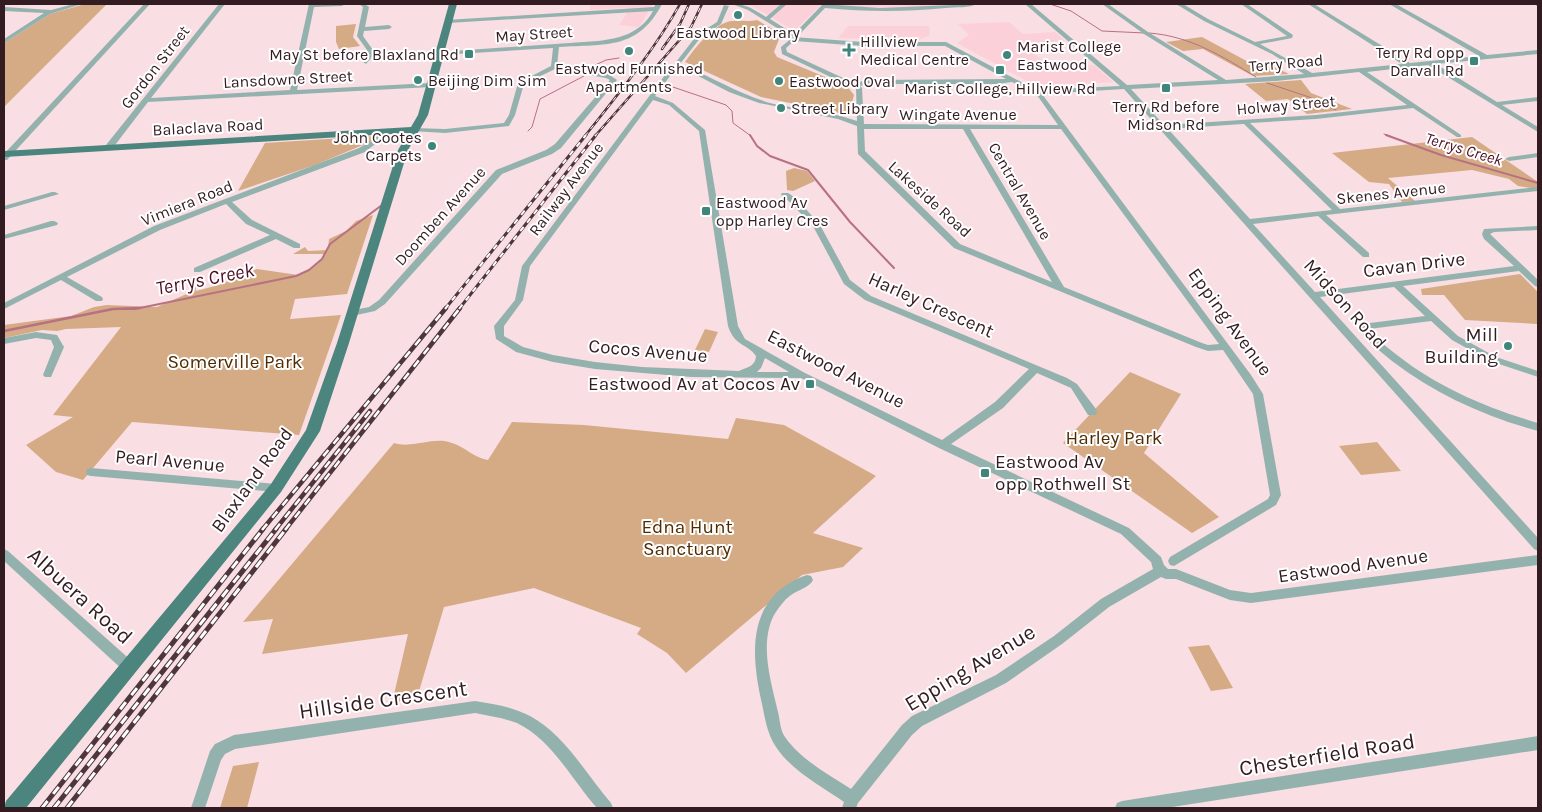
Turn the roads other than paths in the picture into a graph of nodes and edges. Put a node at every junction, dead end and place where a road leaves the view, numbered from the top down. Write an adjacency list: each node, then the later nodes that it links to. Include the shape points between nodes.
1 (79, 4): 20 (street)
2 (147, 4): 61 (street)
3 (222, 4): 48 (street, Gordon Street)
4 (311, 4): 5 (street); 44 (street)
5 (342, 4)
6 (362, 4): 24 (street, via 366,7)
7 (453, 4): 22 (main road, Blaxland Road)
8 (784, 4): 21 (street)
9 (974, 4): 17 (street, via 909,10)
10 (1028, 4): 43 (street, Midson Road)
11 (1106, 4): 40 (street)
12 (1179, 4): 27 (street)
13 (1244, 4): 27 (street, via 1290,35 1285,39)
14 (1311, 4): 34 (street)
15 (1392, 4): 31 (street)
16 (728, 5): 21 (street, via 745,6); 35 (street, Railway Avenue, via 719,23 699,36)
17 (825, 5): 25 (street)
18 (658, 6): 22 (street); 28 (street, May Street, via 644,28 628,38)
19 (4, 9): 20 (street)
20 (51, 12): 26 (street)
21 (766, 19): 25 (street)
22 (448, 22): 30 (main road, Blaxland Road)
23 (389, 27): 24 (street)
24 (361, 29): 32 (street, via 360,36 371,55)
25 (795, 37): 39 (street, via 863,44 946,44); 42 (street, via 783,48 784,53)
26 (4, 40)
27 (1257, 43): 38 (street)
28 (556, 46): 30 (street, May Street); 36 (street)
29 (1538, 52): 31 (street, Terry Road)
30 (440, 53): 41 (main road, Blaxland Road)
31 (1486, 57): 33 (street, Terry Road)
32 (366, 62)
33 (1430, 63): 34 (street, Terry Road); 49 (street)
34 (1408, 65): 37 (street, Terry Road)
35 (678, 66): 46 (street, Railway Avenue); 52 (street, Wingate Avenue, via 761,103 837,116)
36 (554, 67): 56 (street, via 522,82 507,125); 91 (street, Doomben Avenue, via 608,76 614,80 558,146 499,172 382,302 372,309)
37 (1360, 70): 38 (street, Terry Road); 50 (street)
38 (1310, 75): 40 (street, Terry Road)
39 (1013, 80): 42 (street, via 868,82); 45 (street)
40 (1224, 81): 43 (street, Terry Road)
41 (431, 85): 44 (street, Lansdowne Street); 56 (main road, Blaxland Road, via 423,115)
42 (855, 85): 52 (street, Lakeside Road, via 861,91)
43 (1125, 86): 45 (street, Terry Road); 55 (street, Midson Road)
44 (293, 92): 48 (street, Lansdowne Street)
45 (1036, 92): 54 (street, Epping Avenue)
46 (651, 97): 93 (street, Railway Avenue, via 526,266 519,300 499,326); 96 (street, Eastwood Avenue, via 668,102 702,130 735,332 742,341)
47 (1538, 99): 49 (street)
48 (147, 100): 60 (street, Gordon Street)
49 (1496, 104): 57 (street)
50 (1413, 106): 51 (street, Holway Street); 59 (street)
51 (1246, 122): 55 (street, Holway Street); 70 (street)
52 (859, 124): 53 (street, Wingate Avenue, via 865,127); 84 (street, Lakeside Road, via 863,156 952,242)
53 (965, 127): 54 (street, Wingate Avenue); 82 (street, Central Avenue)
54 (1063, 127): 95 (street, Epping Avenue)
55 (1162, 127): 73 (street, Midson Road)
56 (414, 130): 58 (main road, Balaclava Road); 91 (main road, Blaxland Road, via 403,150)
57 (1538, 130)
58 (381, 132): 60 (main road, Balaclava Road); 67 (street, Vimiera Road, via 362,150)
59 (1459, 136)
60 (109, 147): 61 (main road, Balaclava Road)
61 (5, 155)
62 (1538, 155): 63 (street)
63 (1509, 159)
64 (1538, 189): 70 (street, Skenes Avenue)
65 (55, 194): 68 (street)
66 (785, 195): 97 (street, Harley Crescent, via 794,200 817,228 847,282 868,298)
67 (227, 201): 77 (street, via 249,222); 83 (street, Vimiera Road, via 157,228)
68 (14, 205): 69 (street); 72 (street)
69 (4, 208)
70 (1338, 212): 71 (street, Skenes Avenue)
71 (1320, 214): 73 (street, Skenes Avenue); 79 (street)
72 (4, 218)
73 (1247, 222): 88 (street, Midson Road)
74 (54, 224): 76 (street)
75 (1538, 228): 80 (street, via 1487,231 1487,237)
76 (4, 236)
77 (275, 236): 78 (street); 81 (street)
78 (297, 246)
79 (1366, 255)
80 (1520, 268): 85 (street, Cavan Drive); 86 (street)
81 (197, 270)
82 (1048, 270): 84 (street); 87 (street, Central Avenue)
83 (61, 277): 89 (street); 90 (street, Vimiera Road)
84 (1041, 281): 87 (street, Lakeside Road)
85 (1396, 284): 88 (street, Cavan Drive); 92 (street)
86 (1538, 284)
87 (1061, 289): 95 (street, Lakeside Road, via 1199,345)
88 (1313, 295): 107 (street, Midson Road)
89 (99, 299)
90 (4, 306)
91 (352, 313): 106 (main road, Blaxland Road, via 313,431)
92 (1430, 318): 98 (street, via 1472,349); 103 (street, via 1364,328 1392,357 1435,386 1515,421)
93 (498, 334): 99 (street, Cocos Avenue, via 504,341 526,352 560,360)
94 (4, 340): 101 (street, via 36,335 54,337 59,347)
95 (1226, 348): 110 (street, Epping Avenue, via 1258,394 1276,495 1272,502)
96 (756, 349): 99 (street, via 761,356 756,368); 100 (street, Eastwood Avenue)
97 (1036, 368): 102 (street, Harley Crescent, via 1074,386); 104 (street, via 999,405)
98 (1538, 374)
99 (722, 375): 100 (street, Cocos Avenue)
100 (802, 375): 104 (street, Eastwood Avenue)
101 (48, 376)
102 (1092, 412)
103 (1538, 427)
104 (944, 445): 111 (street, Eastwood Avenue, via 1125,531)
105 (91, 472): 106 (street, Pearl Avenue)
106 (276, 488): 114 (main road, Blaxland Road)
107 (1538, 546)
108 (4, 554): 114 (street, Albuera Road)
109 (1538, 560): 112 (street, Eastwood Avenue, via 1250,598 1230,595)
110 (1174, 561): 111 (street, via 1164,558); 112 (street, via 1178,567)
111 (1159, 566): 112 (street, via 1169,575); 116 (street, Epping Avenue, via 1001,679 917,721)
112 (1176, 574)
113 (807, 580): 116 (street, via 790,588 778,599 762,628 762,661 775,730 777,739 787,752)
114 (130, 667): 117 (main road, Blaxland Road)
115 (1538, 743): 120 (street, Chesterfield Road)
116 (851, 803)
117 (14, 808)
118 (198, 808): 119 (street, Hillside Crescent, via 215,756 220,749 234,742 475,707 517,717 540,731)
119 (606, 808)
120 (1122, 808)

